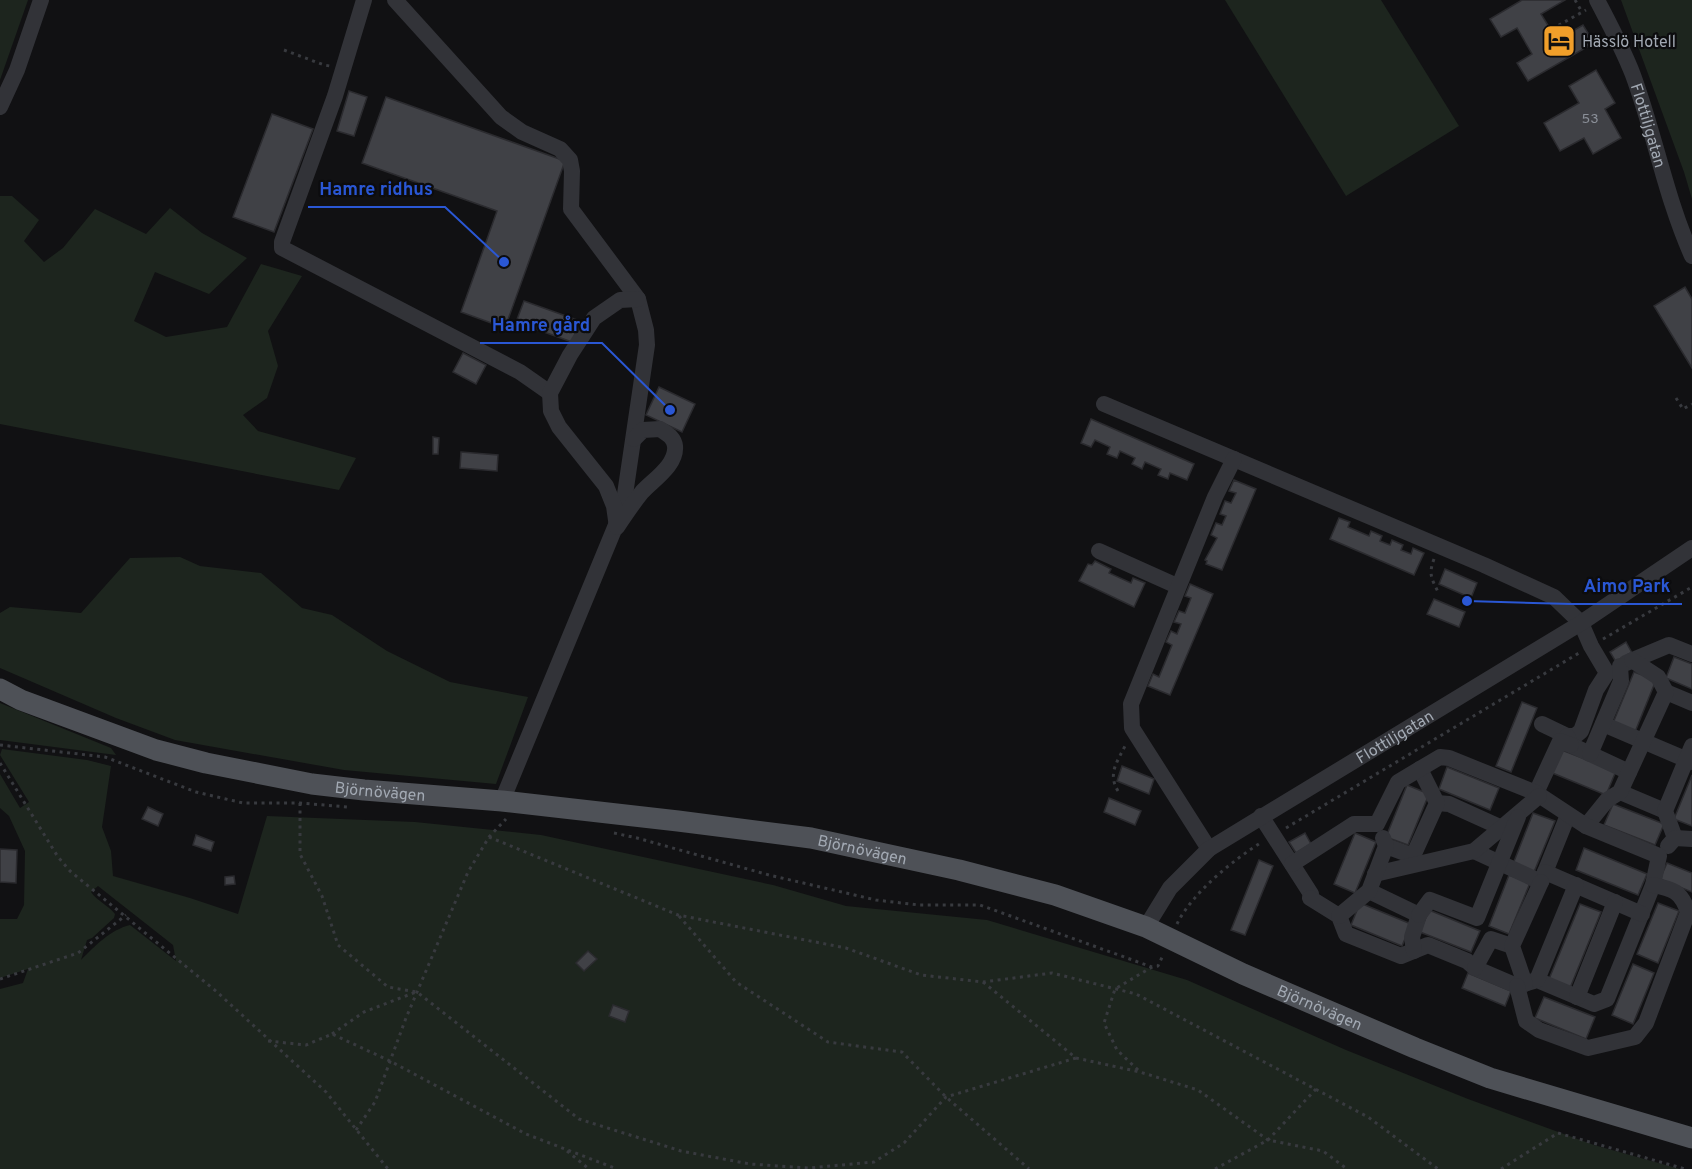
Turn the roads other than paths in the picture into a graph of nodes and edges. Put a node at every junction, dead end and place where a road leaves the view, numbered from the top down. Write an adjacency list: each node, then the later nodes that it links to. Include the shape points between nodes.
1 (41, 0): 5 (street)
2 (364, 0): 8 (street, via 282,248 520,372)
3 (395, 0): 7 (street, via 501,117 564,152 572,171 571,209)
4 (1598, 2): 6 (street, Flottiljgatan, via 1634,78 1679,226)
5 (0, 107)
6 (1692, 256)
7 (638, 299): 8 (street, via 620,300 594,318); 10 (street, via 647,345)
8 (550, 393): 12 (street, via 551,411 559,427 606,486 615,506)
9 (1104, 404): 11 (street)
10 (634, 439): 12 (street); 12 (street, via 643,430 660,429 673,438 674,455)
11 (1234, 459): 15 (street); 16 (street, via 1554,597)
12 (617, 527): 34 (street)
13 (1692, 548): 16 (street, Flottiljgatan)
14 (1099, 551): 15 (street)
15 (1177, 586): 44 (street, via 1131,704 1132,728)
16 (1581, 623): 18 (street, via 1591,646); 37 (street, Flottiljgatan)
17 (1692, 654): 18 (street, via 1669,645)
18 (1620, 666): 20 (street, via 1658,677); 23 (street, via 1621,681); 24 (street, via 1596,690 1581,731)
19 (0, 689): 34 (main road, Björnövägen, via 130,742 206,763 312,784)
20 (1666, 692): 21 (street); 25 (street)
21 (1692, 703)
22 (1542, 724): 24 (street)
23 (1603, 724): 25 (street); 26 (street)
24 (1569, 741): 26 (street); 31 (street, via 1560,741)
25 (1643, 742): 27 (street); 29 (street)
26 (1590, 754): 29 (street)
27 (1690, 756): 33 (street)
28 (1420, 769): 31 (street, via 1440,758 1449,758); 32 (street); 38 (street, via 1398,782)
29 (1629, 772): 30 (street)
30 (1620, 792): 33 (street); 39 (street, via 1607,800)
31 (1538, 795): 35 (street); 36 (street)
32 (1437, 803): 40 (street, via 1449,804); 47 (street)
33 (1665, 811): 41 (street)
34 (502, 812): 60 (main road, Björnövägen, via 678,821 851,845 1055,895)
35 (1519, 813): 40 (street); 48 (street)
36 (1568, 815): 39 (street); 51 (street)
37 (1262, 816): 44 (street, Flottiljgatan); 49 (street)
38 (1377, 824): 43 (street); 49 (street, via 1354,824)
39 (1586, 826): 46 (street)
40 (1502, 828): 45 (street)
41 (1675, 838): 42 (street); 46 (street)
42 (1692, 839)
43 (1386, 846): 47 (street); 50 (street)
44 (1209, 849): 60 (street, Flottiljgatan, via 1170,888)
45 (1474, 851): 47 (street); 48 (street)
46 (1659, 856): 53 (street)
47 (1414, 861): 50 (street)
48 (1499, 863): 51 (street); 59 (street)
49 (1292, 864): 58 (street, via 1310,896)
50 (1375, 874): 54 (street)
51 (1543, 877): 52 (street); 62 (street)
52 (1576, 885): 55 (street); 65 (street)
53 (1653, 885): 56 (street); 65 (street, via 1673,889 1684,899 1688,912 1646,1023 1635,1037 1588,1048 1539,1030 1526,1021)
54 (1369, 891): 57 (street); 58 (street)
55 (1615, 902): 56 (street); 66 (street)
56 (1642, 914): 66 (street, via 1607,999 1594,1004)
57 (1419, 915): 59 (street, via 1430,900); 63 (street, via 1412,937)
58 (1339, 916): 63 (street, via 1346,934 1401,956)
59 (1478, 918): 61 (street)
60 (1146, 927): 67 (main road, Björnövägen, via 1264,983 1490,1078)
61 (1491, 939): 62 (street); 64 (street)
62 (1512, 946): 65 (street)
63 (1414, 951): 64 (street, via 1428,945)
64 (1475, 968): 65 (street)
65 (1526, 983): 66 (street)
66 (1577, 997)
67 (1692, 1138)

